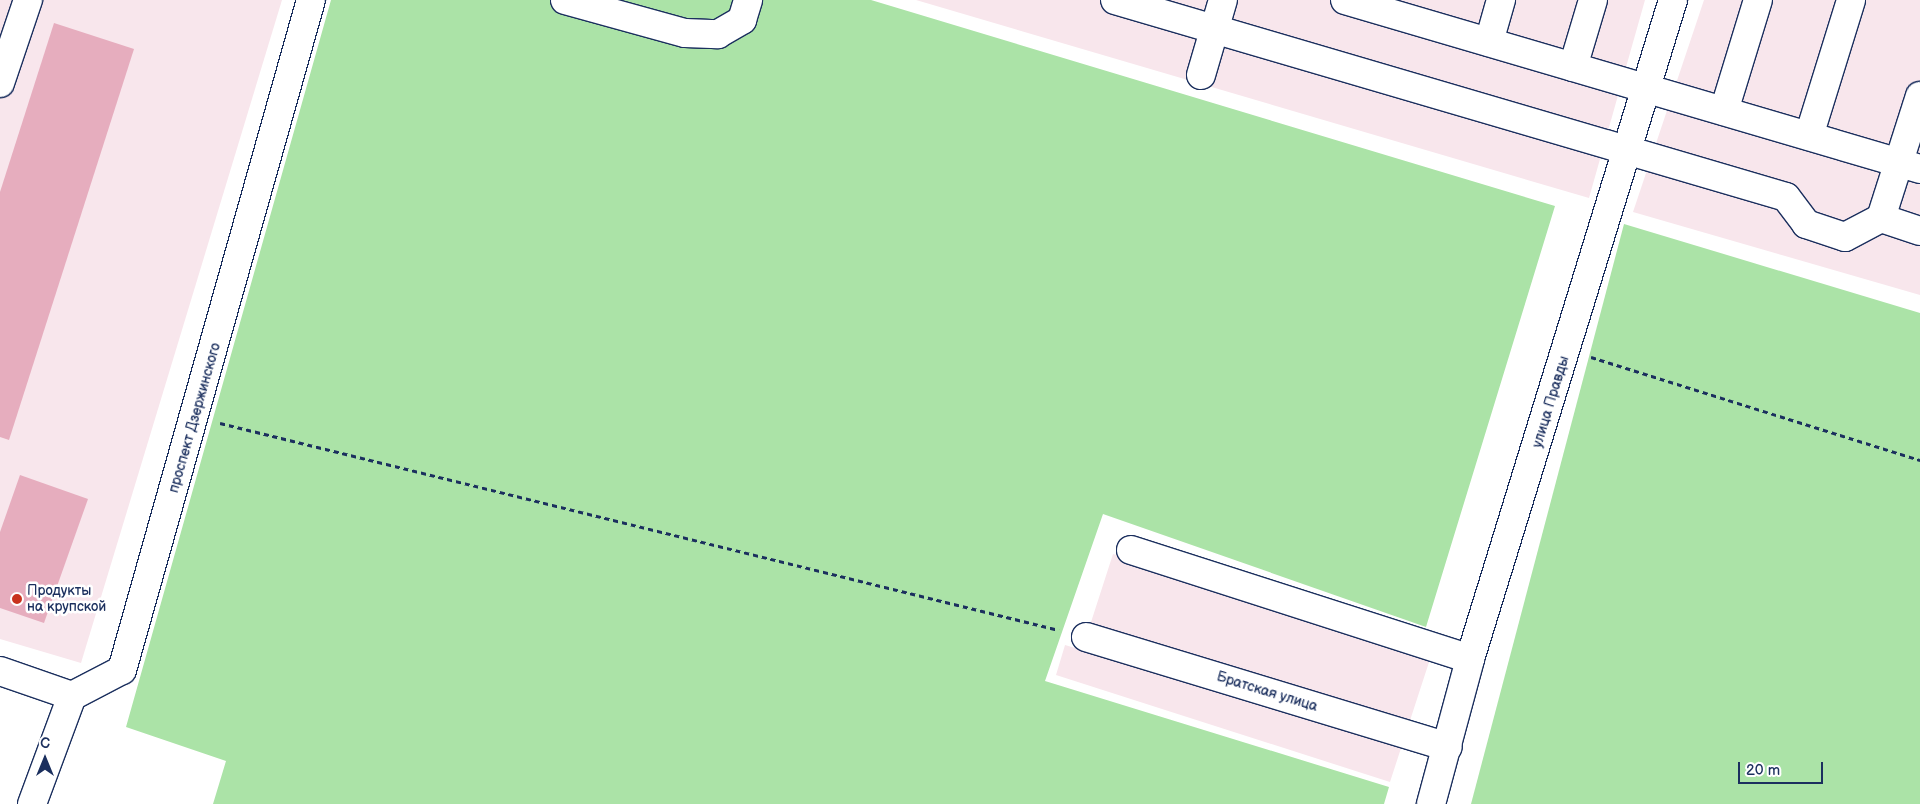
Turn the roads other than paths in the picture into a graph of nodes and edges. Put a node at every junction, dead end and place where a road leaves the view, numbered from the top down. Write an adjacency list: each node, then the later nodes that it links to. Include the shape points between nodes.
1 (28, 0): 18 (street)
2 (311, 0): 31 (street, проспект Дзержинского, via 196,417 122,670)
3 (565, 0): 4 (street, via 685,33 718,34 742,20)
4 (748, 0)
5 (1115, 0): 14 (street)
6 (1223, 0): 14 (street)
7 (1345, 0): 13 (street)
8 (1501, 0): 15 (street)
9 (1593, 0): 16 (street)
10 (1673, 0): 19 (street, улица Правды)
11 (1758, 0): 21 (street)
12 (1851, 0): 22 (street)
13 (1409, 9): 15 (street)
14 (1214, 29): 17 (street); 23 (street)
15 (1489, 42): 16 (street)
16 (1573, 67): 19 (street)
17 (1202, 74)
18 (0, 83)
19 (1647, 89): 21 (street); 23 (street, улица Правды)
20 (1920, 96): 24 (street)
21 (1724, 111): 22 (street)
22 (1808, 136): 24 (street)
23 (1629, 151): 25 (street, via 1786,197 1806,224 1845,237); 29 (street, улица Правды)
24 (1910, 166): 25 (street)
25 (1881, 218): 26 (street)
26 (1920, 231)
27 (1132, 550): 29 (street)
28 (1086, 637): 32 (street, Братская улица)
29 (1470, 659): 32 (street, улица Правды)
30 (0, 671): 31 (street)
31 (72, 696): 33 (street)
32 (1448, 747): 34 (street, улица Правды)
33 (32, 804)
34 (1431, 804)

